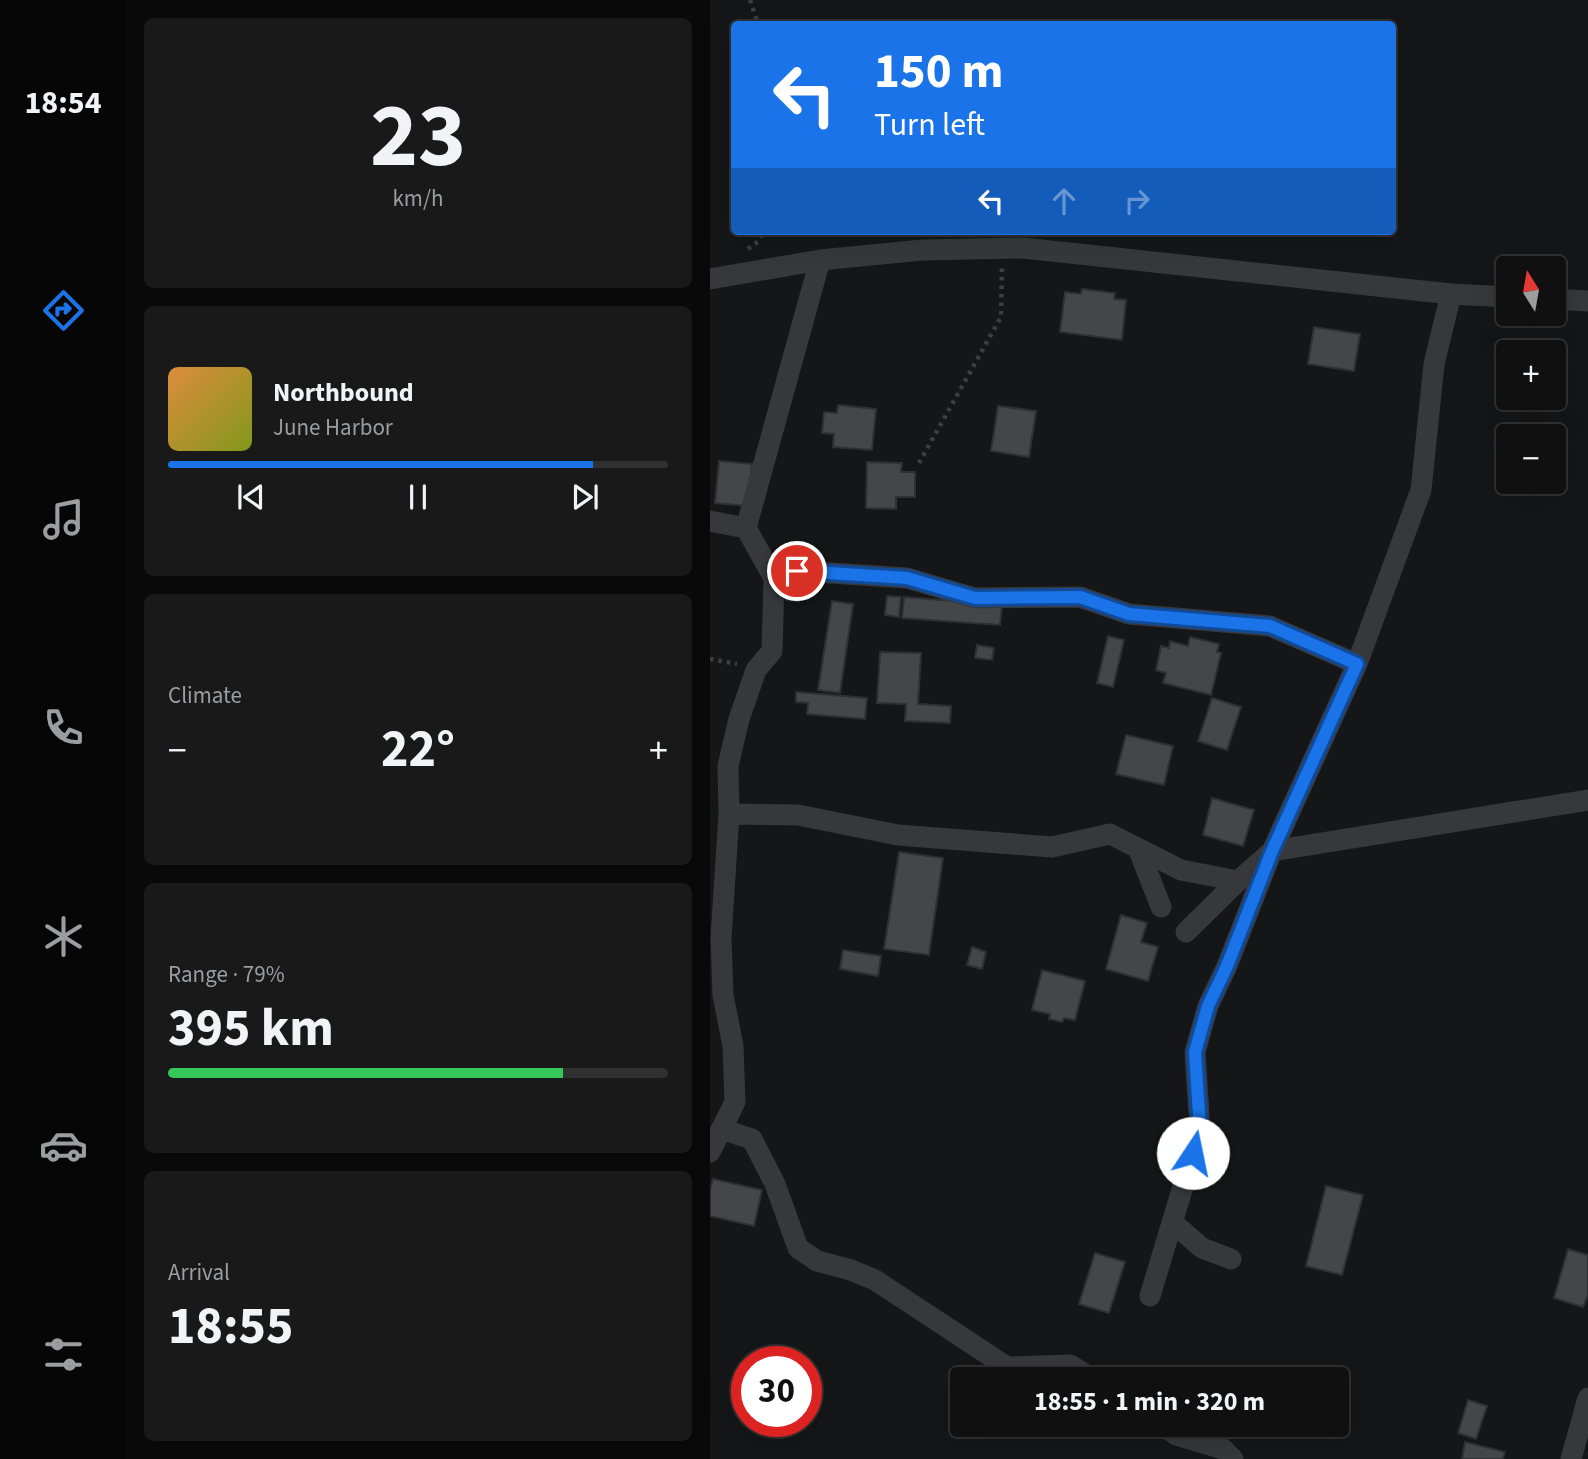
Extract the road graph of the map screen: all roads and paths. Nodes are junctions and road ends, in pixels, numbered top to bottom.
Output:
1 (750, 0) edge
2 (757, 21) edge
3 (1001, 249) junction
4 (820, 260) junction
5 (710, 279) edge
6 (1451, 294) junction
7 (1496, 296) edge
8 (1566, 300) edge
9 (1587, 301) edge
10 (919, 463) dead end
11 (710, 521) edge
12 (746, 528) junction
13 (769, 569) junction
14 (1357, 664) junction
15 (1587, 800) edge
16 (729, 814) junction
17 (1138, 848) junction
18 (1272, 851) junction
19 (1238, 881) junction
20 (1161, 907) dead end
21 (1186, 932) dead end
22 (721, 1129) junction
23 (710, 1152) edge
24 (1172, 1222) junction
25 (1231, 1259) dead end
26 (1150, 1296) dead end
27 (1007, 1367) edge
28 (1007, 1367) edge
29 (1073, 1367) edge
30 (1587, 1398) edge
31 (1183, 1437) edge
32 (1233, 1459) edge
33 (1570, 1459) edge

1 - 2 path
3 - 4 street
3 - 6 street
3 - 10 path
4 - 5 street
4 - 12 street
6 - 7 street
6 - 14 street
8 - 9 street
11 - 12 street
12 - 13 street
13 - 14 street
13 - 16 street
14 - 18 street
15 - 18 street
16 - 17 street
16 - 22 street
17 - 19 street
17 - 20 street
18 - 19 street
18 - 24 street
19 - 21 street
22 - 23 street
22 - 27 street
24 - 25 street
24 - 26 street
28 - 29 street
30 - 33 street
31 - 32 street

